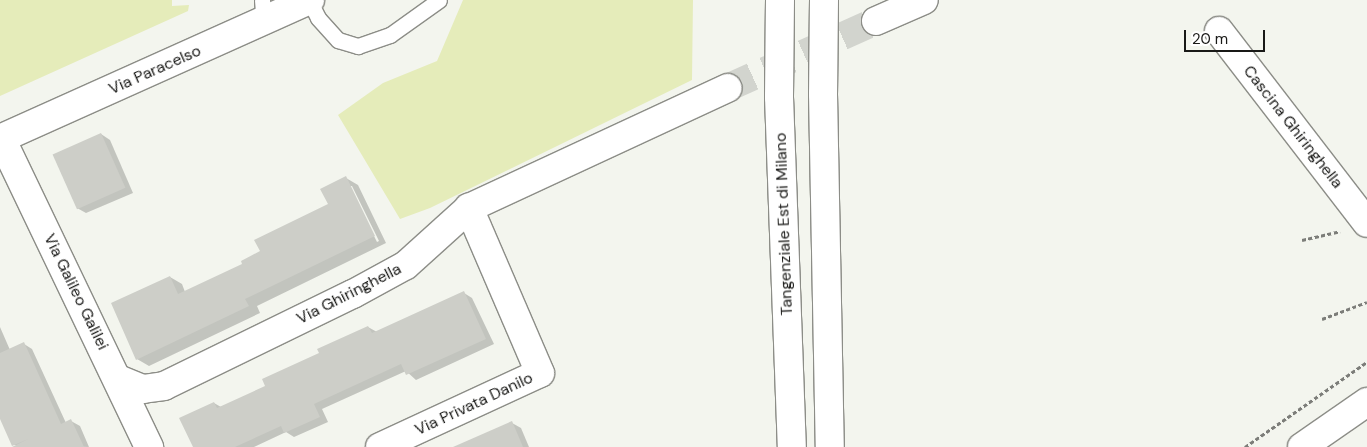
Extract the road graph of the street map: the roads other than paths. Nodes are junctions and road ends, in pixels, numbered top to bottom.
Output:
1 (310, 0) edge
2 (439, 0) edge
3 (780, 0) edge
4 (824, 0) edge
5 (924, 0) edge
6 (263, 11) edge
7 (876, 21) tunnel mouth
8 (1219, 31) dead end
9 (727, 88) tunnel mouth
10 (1, 139) edge
11 (469, 208) junction
12 (1358, 226) edge
13 (118, 379) junction
14 (1367, 402) edge
15 (149, 447) edge
16 (380, 447) edge
17 (792, 447) edge
18 (830, 447) edge
19 (1302, 447) edge

1 - 2 lane
1 - 6 main road, Via Paracelso
3 - 17 main road, Tangenziale Est di Milano
4 - 18 main road
5 - 7 main road
6 - 10 main road, Via Paracelso
8 - 12 main road, Cascina Ghiringhella
9 - 11 main road, Via Ghiringhella
10 - 13 main road, Via Galileo Galilei
11 - 13 main road, Via Ghiringhella
11 - 16 main road, Via Privata Danilo
13 - 15 main road, Via Galileo Galilei
14 - 19 main road

